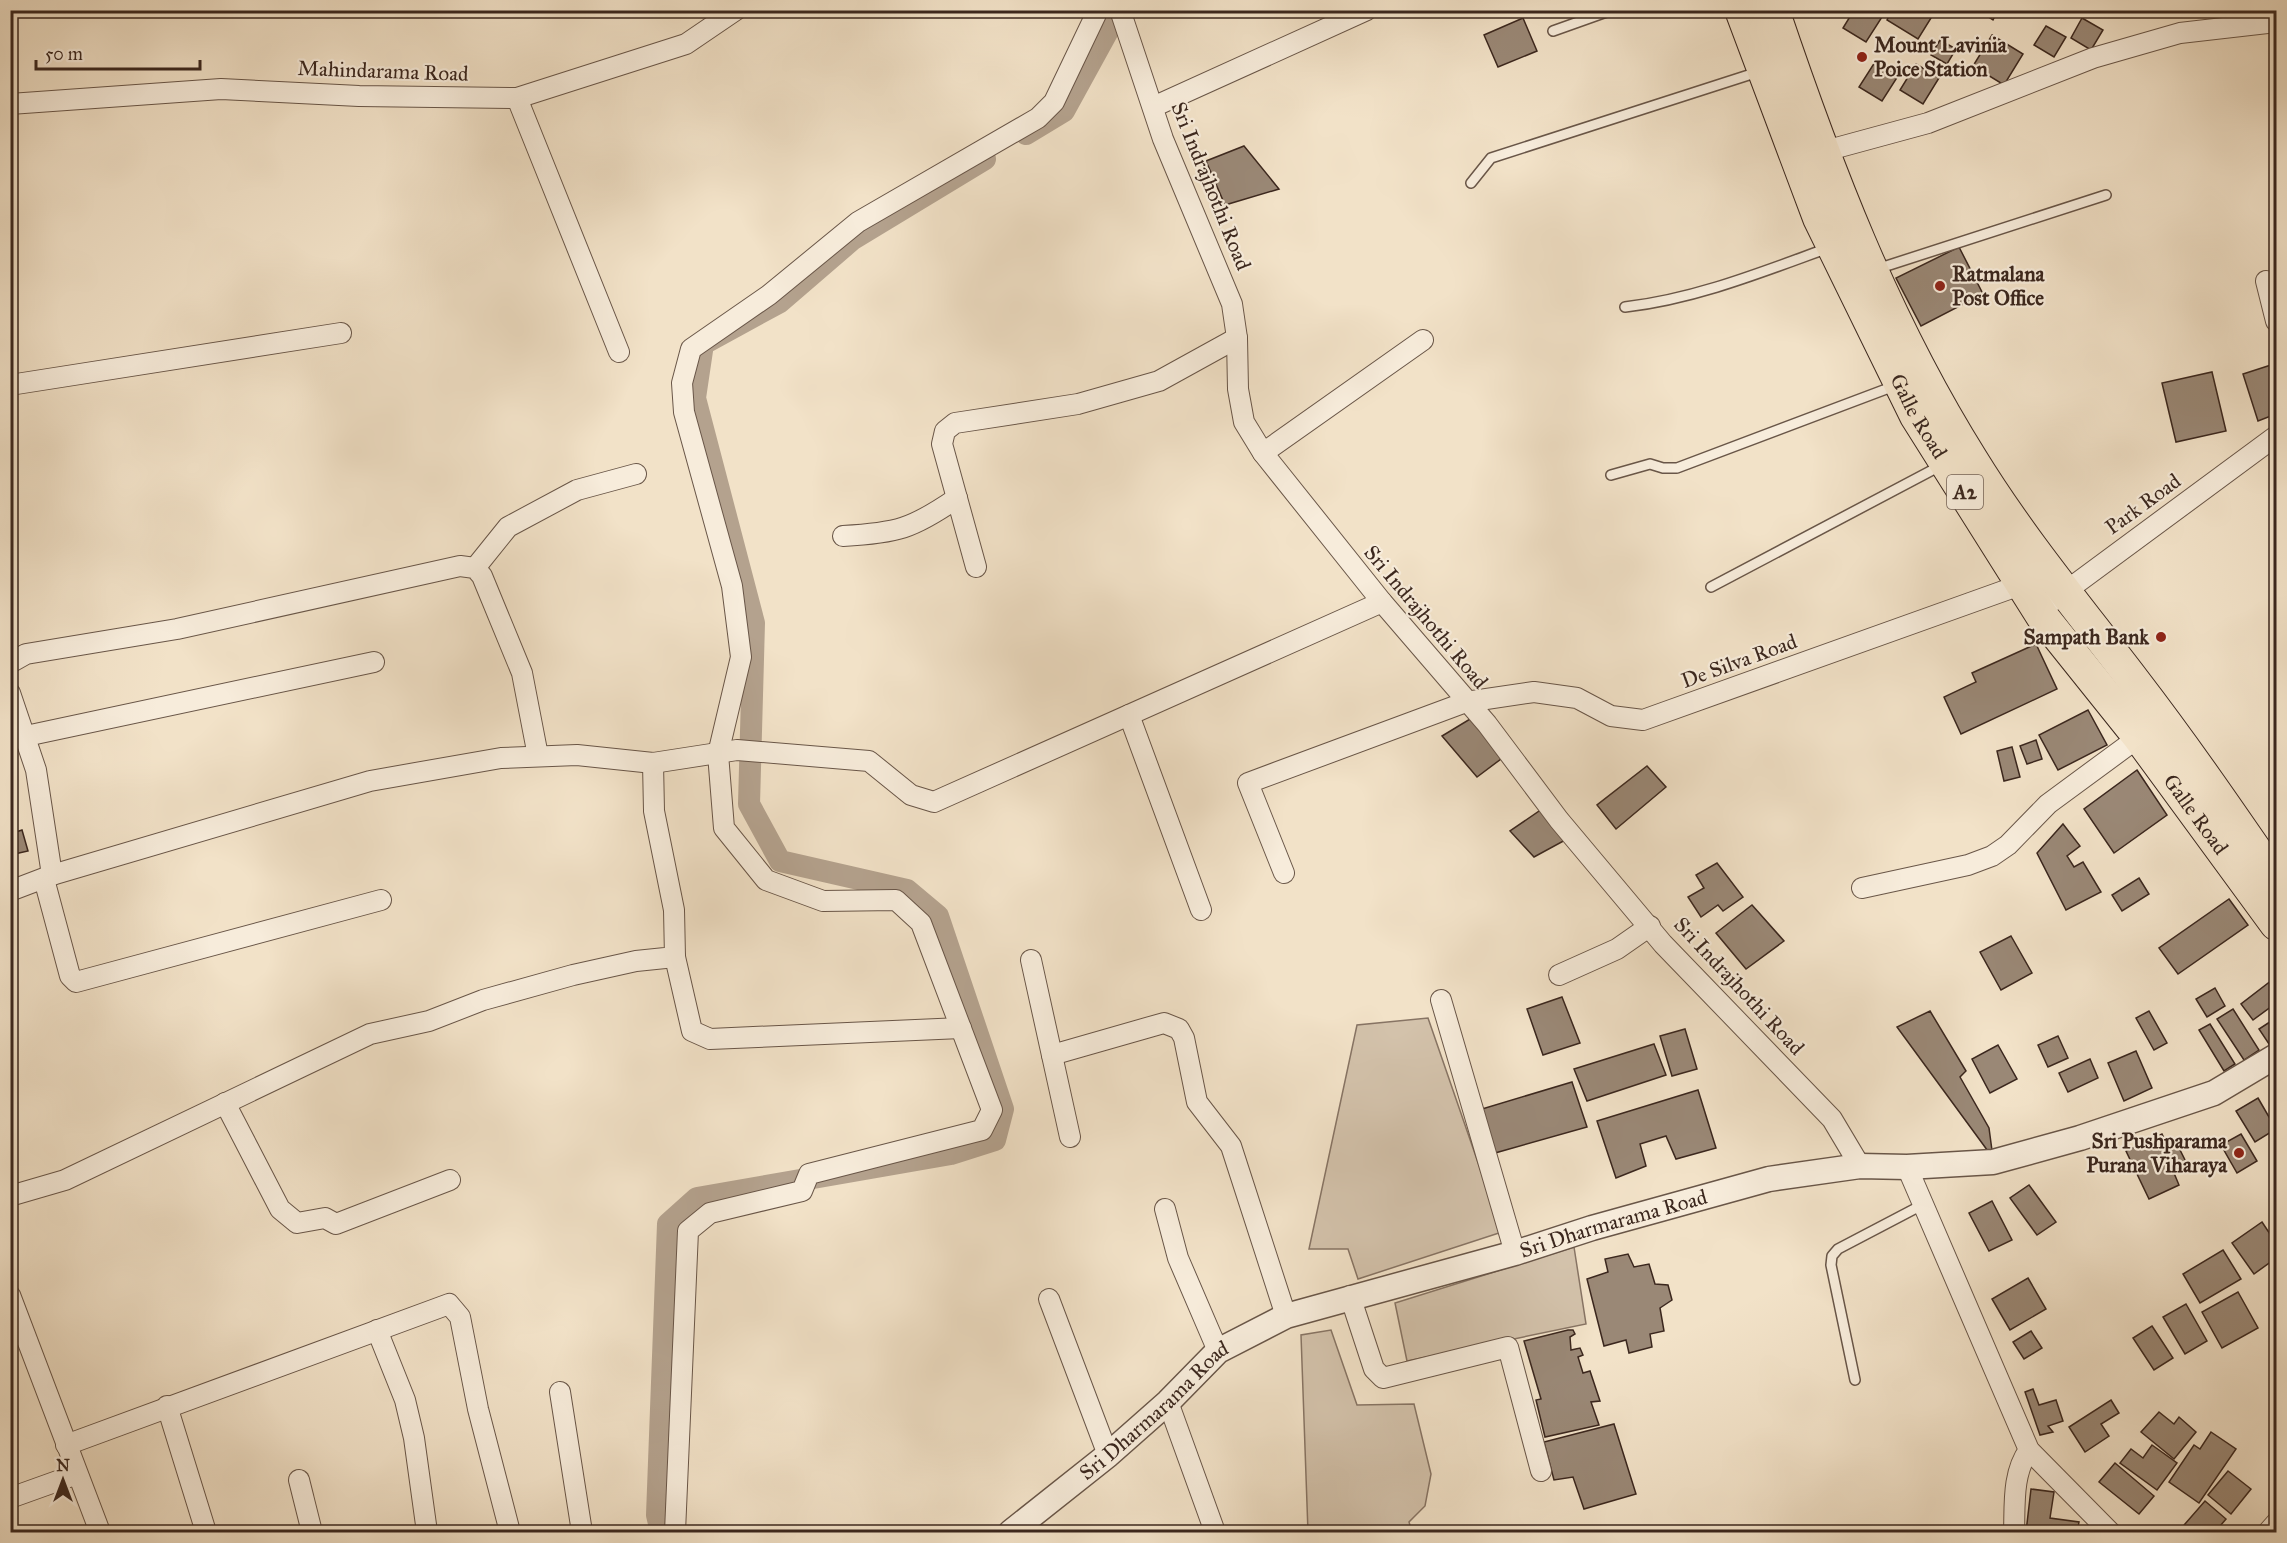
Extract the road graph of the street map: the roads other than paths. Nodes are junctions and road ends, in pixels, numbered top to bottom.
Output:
1 (736, 10) edge
2 (1098, 10) edge
3 (1120, 10) edge
4 (1367, 10) edge
5 (1612, 10) edge
6 (1742, 10) edge
7 (1773, 10) edge
8 (2277, 22) edge
9 (1552, 31) dead end
10 (1763, 70) junction
11 (517, 98) junction
12 (10, 104) edge
13 (1153, 107) junction
14 (1809, 156) junction
15 (1471, 183) dead end
16 (2106, 195) dead end
17 (1833, 246) junction
18 (1872, 271) junction
19 (2266, 281) dead end
20 (1625, 307) dead end
21 (2277, 321) edge
22 (341, 333) dead end
23 (1237, 338) junction
24 (1423, 340) dead end
25 (620, 352) dead end
26 (1900, 383) junction
27 (10, 385) edge
28 (2277, 436) edge
29 (1263, 453) junction
30 (1947, 462) junction
31 (636, 474) dead end
32 (1611, 476) dead end
33 (957, 498) junction
34 (843, 536) dead end
35 (976, 567) dead end
36 (475, 568) junction
37 (2023, 584) junction
38 (1711, 587) dead end
39 (2065, 591) junction
40 (1382, 602) junction
41 (2039, 611) junction
42 (374, 662) dead end
43 (10, 663) edge
44 (10, 693) edge
45 (1466, 702) junction
46 (1129, 715) junction
47 (26, 736) junction
48 (2139, 737) junction
49 (727, 752) junction
50 (538, 756) junction
51 (654, 763) junction
52 (1284, 873) dead end
53 (48, 877) junction
54 (2277, 880) edge
55 (1862, 888) dead end
56 (10, 891) edge
57 (381, 900) dead end
58 (1201, 910) dead end
59 (2277, 924) edge
60 (1650, 926) junction
61 (675, 957) junction
62 (1031, 960) dead end
63 (1559, 975) dead end
64 (1441, 1000) dead end
65 (961, 1028) junction
66 (1052, 1055) junction
67 (2277, 1056) edge
68 (225, 1102) junction
69 (1070, 1137) dead end
70 (1860, 1166) junction
71 (1907, 1167) junction
72 (450, 1180) dead end
73 (10, 1196) edge
74 (1922, 1205) junction
75 (1165, 1209) dead end
76 (1515, 1253) junction
77 (10, 1295) edge
78 (1350, 1296) junction
79 (1049, 1299) dead end
80 (1286, 1316) junction
81 (377, 1330) junction
82 (1218, 1351) junction
83 (1855, 1380) dead end
84 (560, 1392) dead end
85 (1168, 1402) junction
86 (167, 1406) junction
87 (66, 1445) junction
88 (2029, 1450) junction
89 (1108, 1455) junction
90 (1541, 1471) dead end
91 (77, 1474) junction
92 (299, 1480) dead end
93 (10, 1498) edge
94 (2277, 1523) edge
95 (100, 1533) edge
96 (206, 1533) edge
97 (312, 1533) edge
98 (427, 1533) edge
99 (510, 1533) edge
100 (582, 1533) edge
101 (675, 1533) edge
102 (1011, 1533) edge
103 (1215, 1533) edge
104 (2014, 1533) edge
105 (2110, 1533) edge
106 (2268, 1533) edge

1 - 11 street, Mahindarama Road
2 - 49 street
3 - 13 street, Sri Indrajhothi Road
4 - 13 street
5 - 9 lane
6 - 10 highway, Galle Road / A2
7 - 14 highway, Galle Road / A2
8 - 14 street
10 - 14 highway, Galle Road / A2
10 - 15 lane
11 - 12 street, Mahindarama Road
11 - 25 street
13 - 23 street, Sri Indrajhothi Road
14 - 17 highway, Galle Road / A2
14 - 18 highway, Galle Road / A2
16 - 18 lane
17 - 20 lane
17 - 26 highway, Galle Road / A2
18 - 39 highway, Galle Road / A2
19 - 21 street
22 - 27 street
23 - 29 street, Sri Indrajhothi Road
23 - 33 street
24 - 29 street
26 - 30 highway, Galle Road / A2
26 - 32 lane
28 - 39 street, Park Road
29 - 40 street, Sri Indrajhothi Road
30 - 37 highway, Galle Road / A2
30 - 38 lane
31 - 36 street
33 - 34 street
33 - 35 street
36 - 43 street
36 - 50 street
37 - 41 highway, Galle Road / A2
37 - 45 street, De Silva Road
39 - 41 street, Park Road
39 - 54 highway, Galle Road / A2
40 - 45 street, Sri Indrajhothi Road
40 - 46 street
41 - 48 highway, Galle Road / A2
42 - 47 street
44 - 47 street
45 - 52 street, De Silva Road
45 - 60 street, Sri Indrajhothi Road
46 - 49 street
46 - 58 street
47 - 53 street
48 - 55 street
48 - 59 highway, Galle Road / A2
49 - 51 street
49 - 65 street
50 - 51 street
50 - 53 street
51 - 61 street
53 - 56 street
53 - 57 street
60 - 63 street
60 - 70 street, Sri Indrajhothi Road
61 - 65 street
61 - 68 street
62 - 66 street
64 - 76 street
65 - 101 street
66 - 69 street
66 - 80 street
67 - 71 street, Sri Dharmarama Road
68 - 72 street
68 - 73 street
70 - 71 street, Sri Dharmarama Road
70 - 76 street, Sri Dharmarama Road
71 - 74 street
74 - 83 lane
74 - 88 street
75 - 82 street
76 - 78 street, Sri Dharmarama Road
77 - 87 street
78 - 80 street, Sri Dharmarama Road
78 - 90 street
79 - 89 street
80 - 82 street, Sri Dharmarama Road
81 - 86 street
81 - 98 street
81 - 99 street
82 - 85 street, Sri Dharmarama Road
84 - 100 street
85 - 89 street, Sri Dharmarama Road
85 - 103 street
86 - 87 street
86 - 96 street
87 - 91 street
88 - 104 street
88 - 105 street
89 - 102 street, Sri Dharmarama Road
91 - 93 street
91 - 95 street
92 - 97 street
94 - 106 street

